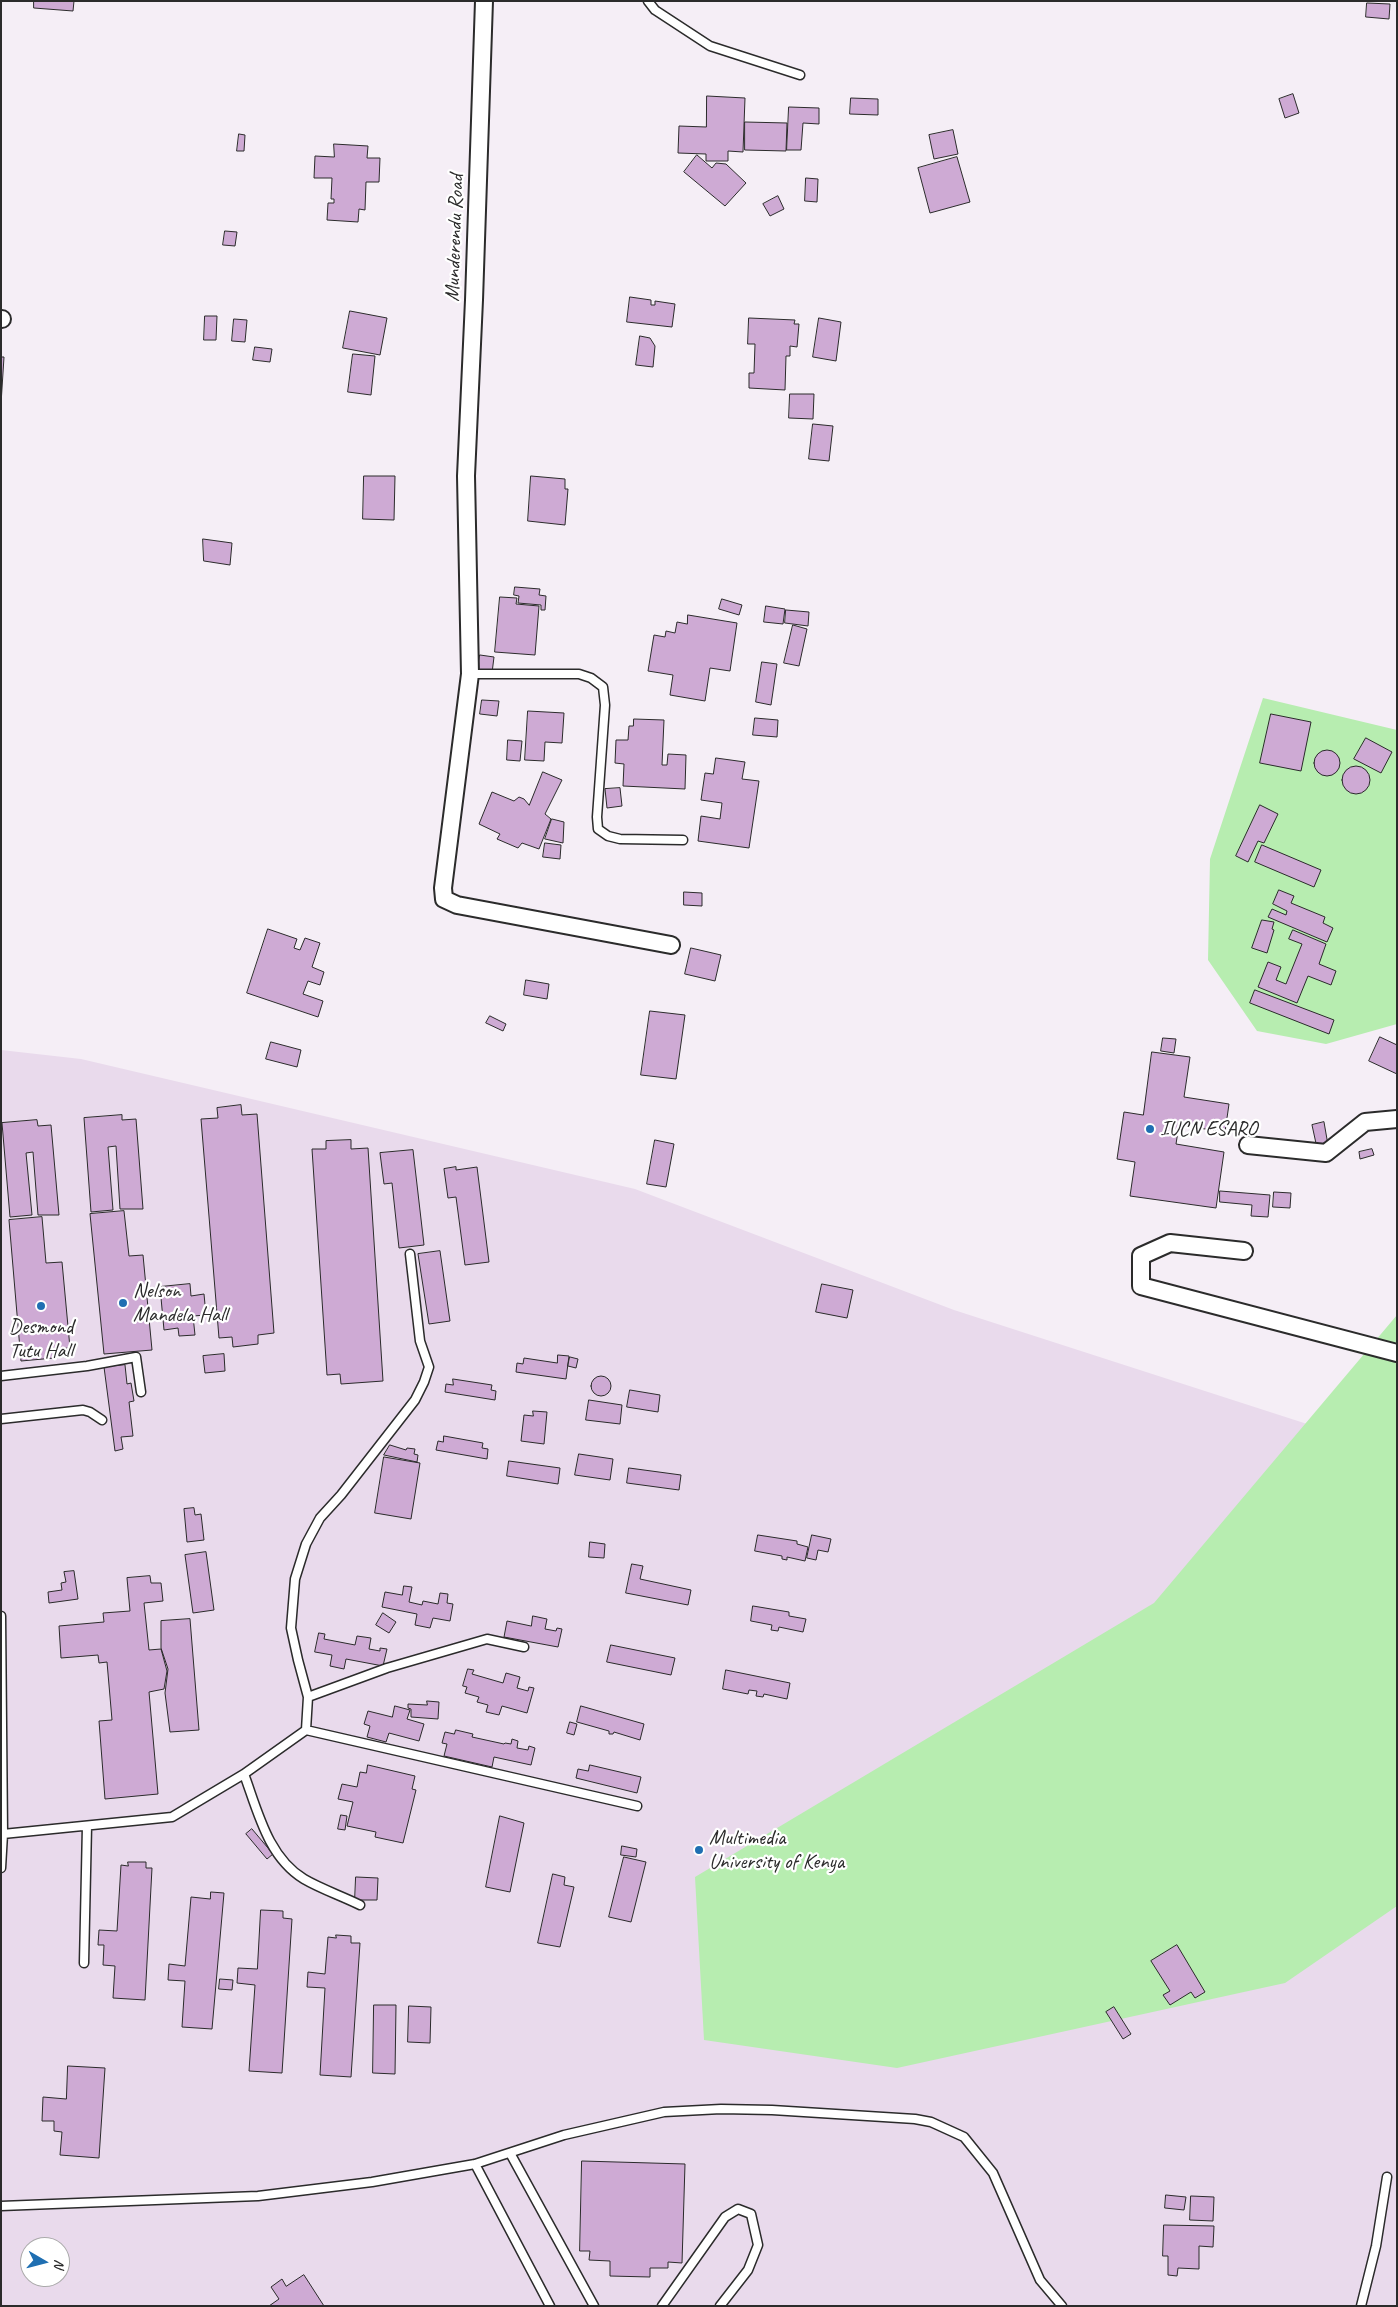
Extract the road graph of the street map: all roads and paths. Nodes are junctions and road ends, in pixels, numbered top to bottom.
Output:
1 (484, 1) edge
2 (648, 1) edge
3 (800, 75) dead end
4 (470, 674) junction
5 (683, 840) dead end
6 (671, 945) dead end
7 (1397, 1119) edge
8 (1248, 1145) dead end
9 (1244, 1251) dead end
10 (410, 1254) dead end
11 (1397, 1353) edge
12 (1, 1376) edge
13 (141, 1392) dead end
14 (1, 1419) edge
15 (102, 1420) dead end
16 (1, 1616) edge
17 (2, 1629) edge
18 (524, 1647) dead end
19 (308, 1697) junction
20 (306, 1730) junction
21 (244, 1774) junction
22 (637, 1806) dead end
23 (87, 1826) junction
24 (3, 1834) junction
25 (1, 1868) edge
26 (360, 1905) dead end
27 (84, 1963) dead end
28 (510, 2153) junction
29 (475, 2164) junction
30 (1387, 2177) dead end
31 (1, 2206) edge
32 (550, 2306) edge
33 (594, 2306) edge
34 (662, 2306) edge
35 (720, 2306) edge
36 (1062, 2306) edge
37 (1361, 2306) edge

1 - 4 street, Munderendu Road
2 - 3 lane
4 - 5 lane
4 - 6 street, Munderendu Road
7 - 8 street
9 - 11 street
10 - 19 lane
12 - 13 lane
14 - 15 lane
16 - 17 lane
17 - 24 lane
18 - 19 lane
19 - 20 lane
20 - 21 lane
20 - 22 lane
21 - 23 lane
21 - 26 lane
23 - 24 lane
23 - 27 lane
24 - 25 lane
28 - 29 lane
28 - 33 lane
28 - 36 lane
29 - 31 lane
29 - 32 lane
30 - 37 lane
34 - 35 lane

